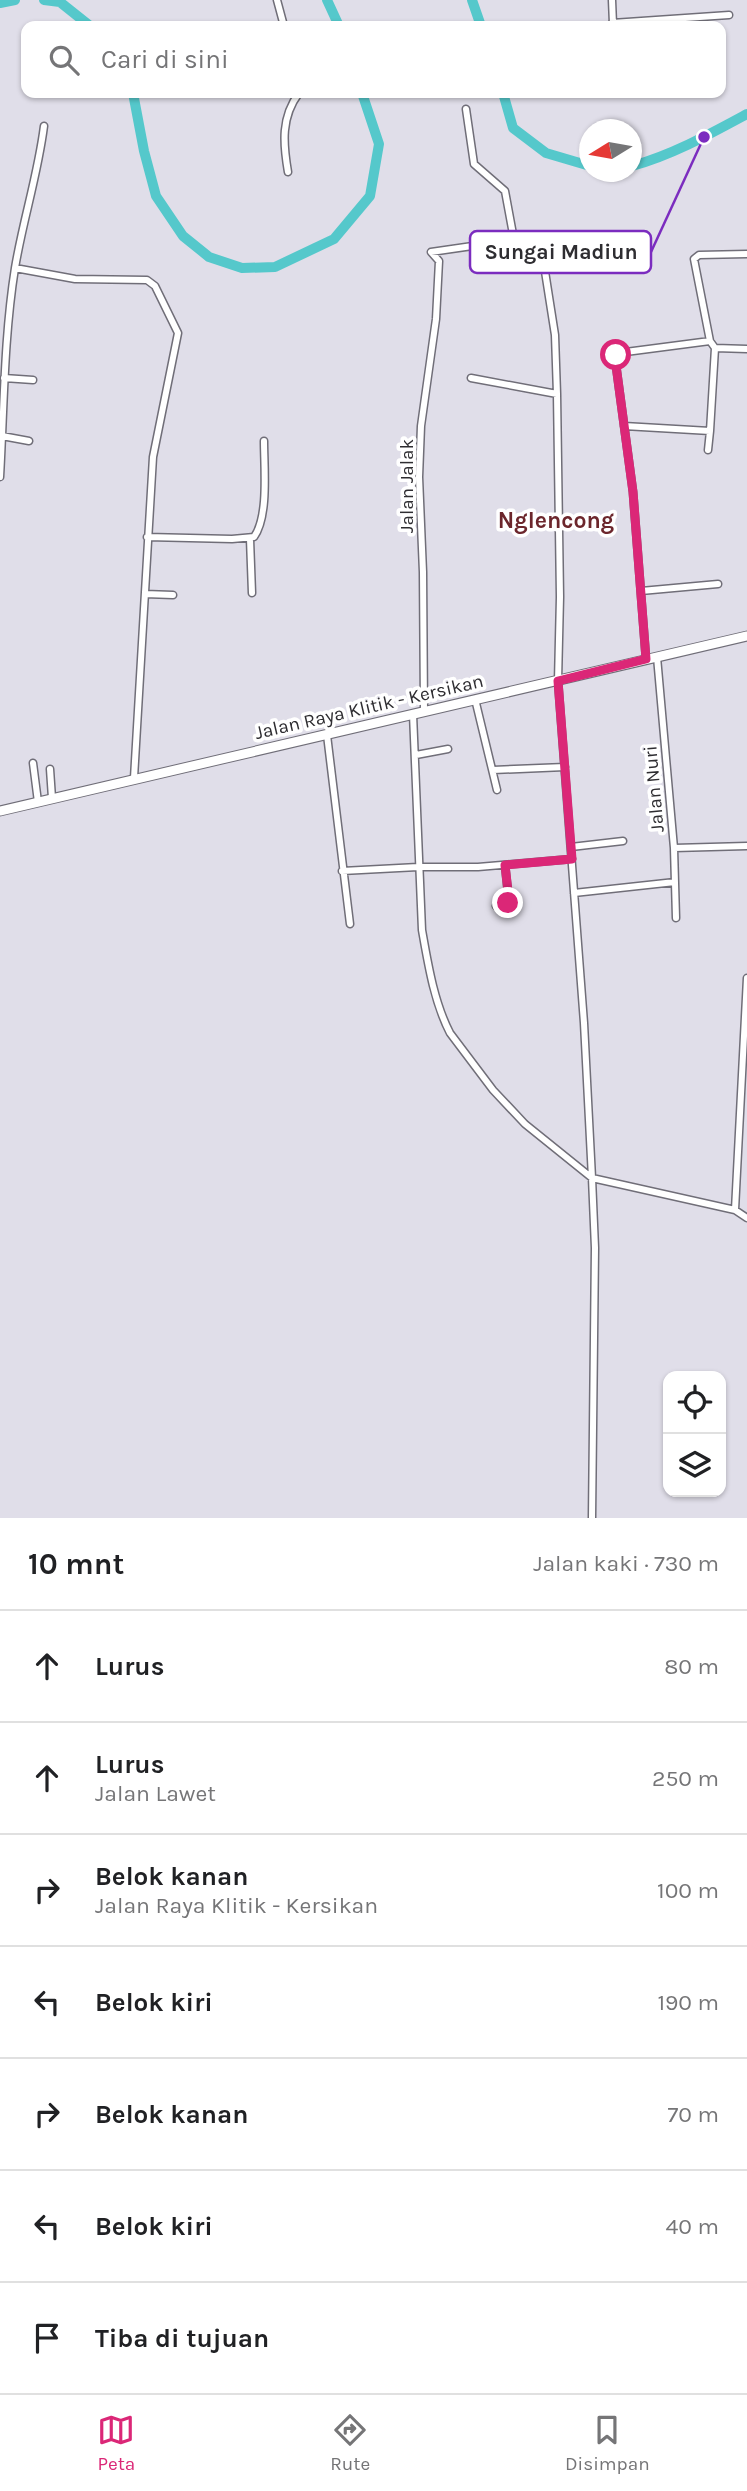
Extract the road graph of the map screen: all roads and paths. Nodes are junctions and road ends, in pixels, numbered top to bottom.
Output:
1 (277, 0) edge
2 (612, 0) edge
3 (729, 15) dead end
4 (698, 17) junction
5 (283, 21) edge
6 (612, 21) edge
7 (675, 21) edge
8 (699, 21) edge
9 (296, 98) edge
10 (466, 109) dead end
11 (44, 126) dead end
12 (288, 172) dead end
13 (514, 240) junction
14 (747, 254) edge
15 (15, 268) junction
16 (710, 341) junction
17 (715, 348) junction
18 (747, 349) edge
19 (4, 378) junction
20 (471, 378) dead end
21 (33, 380) dead end
22 (557, 394) junction
23 (624, 426) junction
24 (710, 431) junction
25 (2, 436) junction
26 (29, 440) dead end
27 (264, 441) dead end
28 (708, 450) dead end
29 (0, 477) edge
30 (148, 537) junction
31 (250, 538) junction
32 (718, 583) dead end
33 (641, 591) junction
34 (252, 593) dead end
35 (145, 594) junction
36 (173, 595) dead end
37 (747, 636) edge
38 (657, 657) junction
39 (646, 659) junction
40 (558, 681) junction
41 (475, 699) junction
42 (424, 712) junction
43 (414, 714) junction
44 (327, 735) junction
45 (448, 749) dead end
46 (416, 755) junction
47 (33, 763) dead end
48 (565, 767) junction
49 (50, 769) dead end
50 (493, 770) junction
51 (134, 778) junction
52 (497, 790) dead end
53 (52, 798) junction
54 (38, 802) junction
55 (0, 811) edge
56 (623, 841) dead end
57 (747, 846) edge
58 (571, 847) junction
59 (674, 848) junction
60 (572, 859) junction
61 (505, 865) junction
62 (418, 867) junction
63 (342, 872) junction
64 (675, 882) junction
65 (574, 892) junction
66 (496, 906) dead end
67 (676, 918) dead end
68 (350, 924) dead end
69 (747, 978) edge
70 (592, 1178) junction
71 (735, 1210) junction
72 (747, 1218) edge
73 (592, 1518) edge

1 - 5 street
2 - 6 street
3 - 4 street
4 - 7 street
4 - 8 street
9 - 12 street
10 - 13 street
11 - 15 street
13 - 22 street
13 - 42 street, Jalan Jalak
14 - 16 street
15 - 19 street
15 - 30 street
16 - 17 street
16 - 23 street
17 - 18 street
17 - 24 street
19 - 21 street
19 - 25 street
20 - 22 street
22 - 40 street
23 - 24 street
23 - 33 street
24 - 28 street
25 - 26 street
25 - 29 street
27 - 31 street
30 - 31 street
30 - 35 street
31 - 34 street
32 - 33 street
33 - 39 street
35 - 36 street
35 - 51 street
37 - 38 street, Jalan Raya Klitik - Kersikan
38 - 39 street, Jalan Raya Klitik - Kersikan
38 - 59 street, Jalan Nuri
39 - 40 street, Jalan Raya Klitik - Kersikan
40 - 41 street, Jalan Raya Klitik - Kersikan
40 - 48 street
41 - 42 street, Jalan Raya Klitik - Kersikan
41 - 50 street
42 - 43 street, Jalan Raya Klitik - Kersikan
43 - 44 street, Jalan Raya Klitik - Kersikan
43 - 46 street
44 - 51 street, Jalan Raya Klitik - Kersikan
44 - 63 street
45 - 46 street
46 - 62 street
47 - 54 street
48 - 50 street
48 - 58 street
49 - 53 street
50 - 52 street
51 - 53 street, Jalan Raya Klitik - Kersikan
53 - 54 street, Jalan Raya Klitik - Kersikan
54 - 55 street, Jalan Raya Klitik - Kersikan
56 - 58 street
57 - 59 street
58 - 60 street
59 - 64 street, Jalan Nuri
60 - 61 street
60 - 65 street
61 - 62 street
61 - 66 street
62 - 63 street
62 - 70 street
63 - 68 street
64 - 65 street
64 - 67 street, Jalan Nuri
65 - 70 street
69 - 71 street
70 - 71 street
70 - 73 street
71 - 72 street

